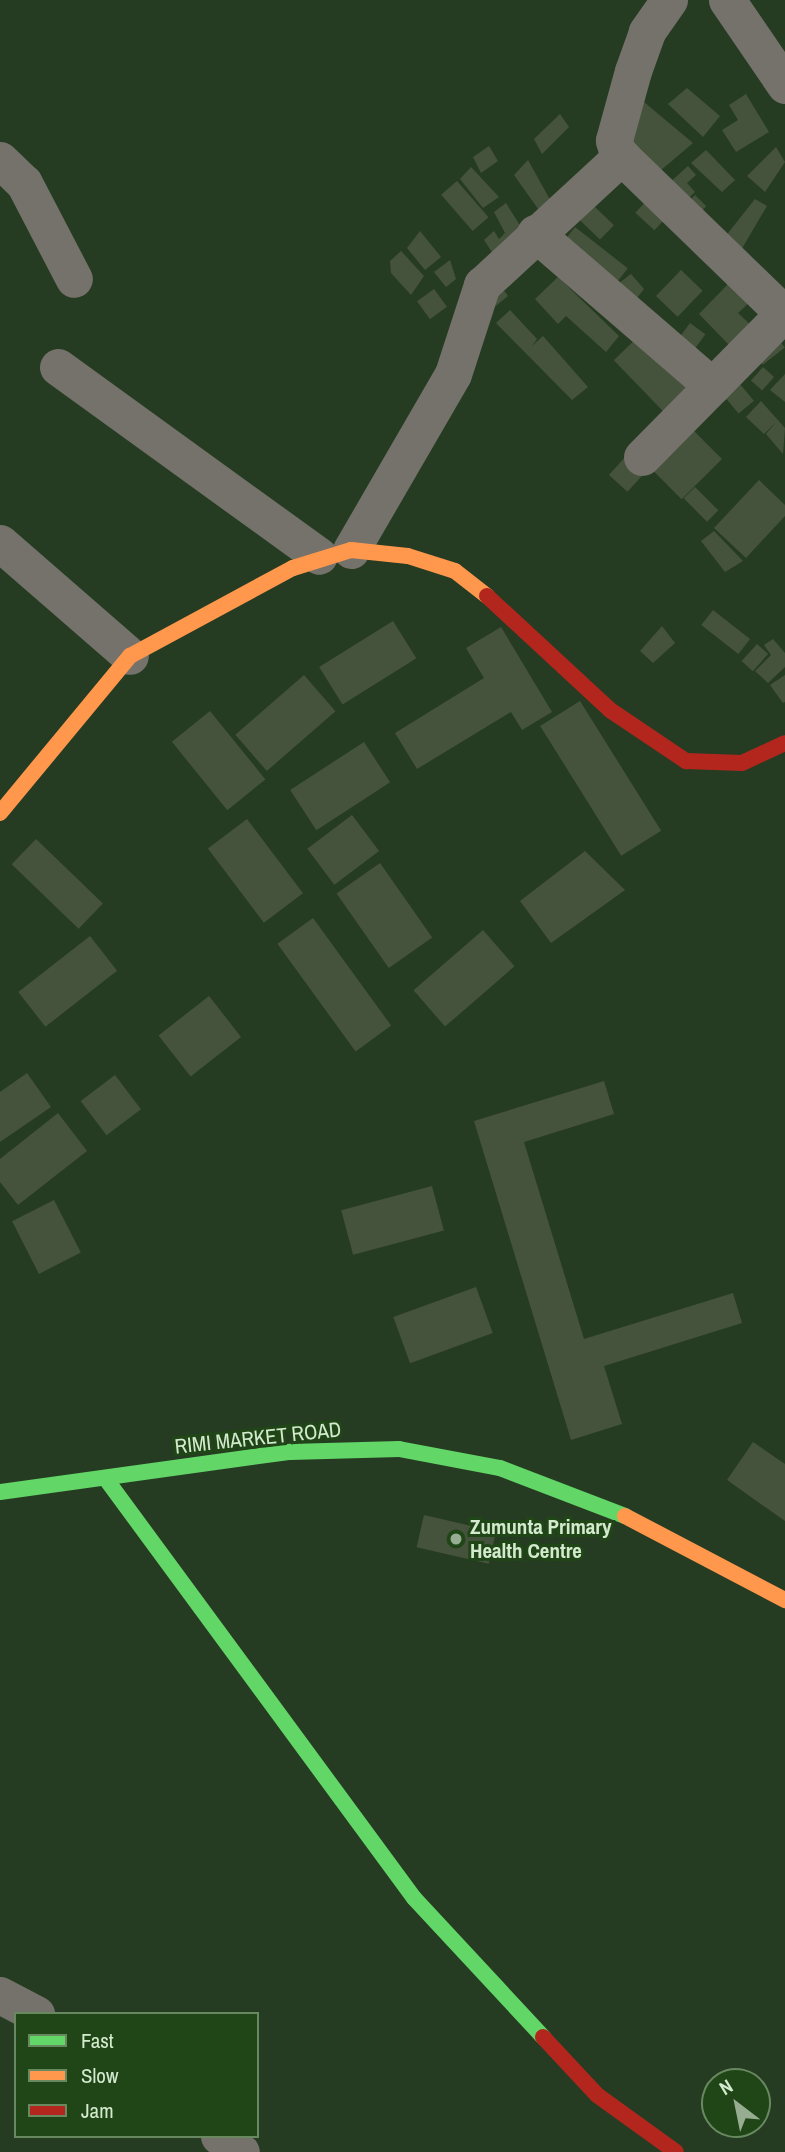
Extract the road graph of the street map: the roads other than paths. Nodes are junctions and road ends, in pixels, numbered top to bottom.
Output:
1 (669, 0) edge
2 (727, 0) edge
3 (785, 85) edge
4 (622, 156) junction
5 (0, 160) edge
6 (536, 233) junction
7 (74, 279) dead end
8 (785, 314) edge
9 (58, 367) dead end
10 (712, 386) junction
11 (642, 457) dead end
12 (0, 543) edge
13 (335, 553) junction
14 (130, 656) junction
15 (785, 743) edge
16 (0, 813) edge
17 (106, 1479) junction
18 (0, 1492) edge
19 (785, 1600) edge
20 (0, 1995) edge
21 (32, 2012) edge
22 (222, 2138) edge
23 (241, 2152) edge
24 (676, 2152) edge

1 - 4 street
2 - 3 street
4 - 6 street
4 - 8 street
5 - 7 street
6 - 10 street
6 - 13 street
8 - 10 street
9 - 13 street
10 - 11 street
12 - 14 street
13 - 14 street
13 - 15 street
14 - 16 street
17 - 18 street, RIMI MARKET ROAD
17 - 19 street, RIMI MARKET ROAD
17 - 24 street
20 - 21 street
22 - 23 street

